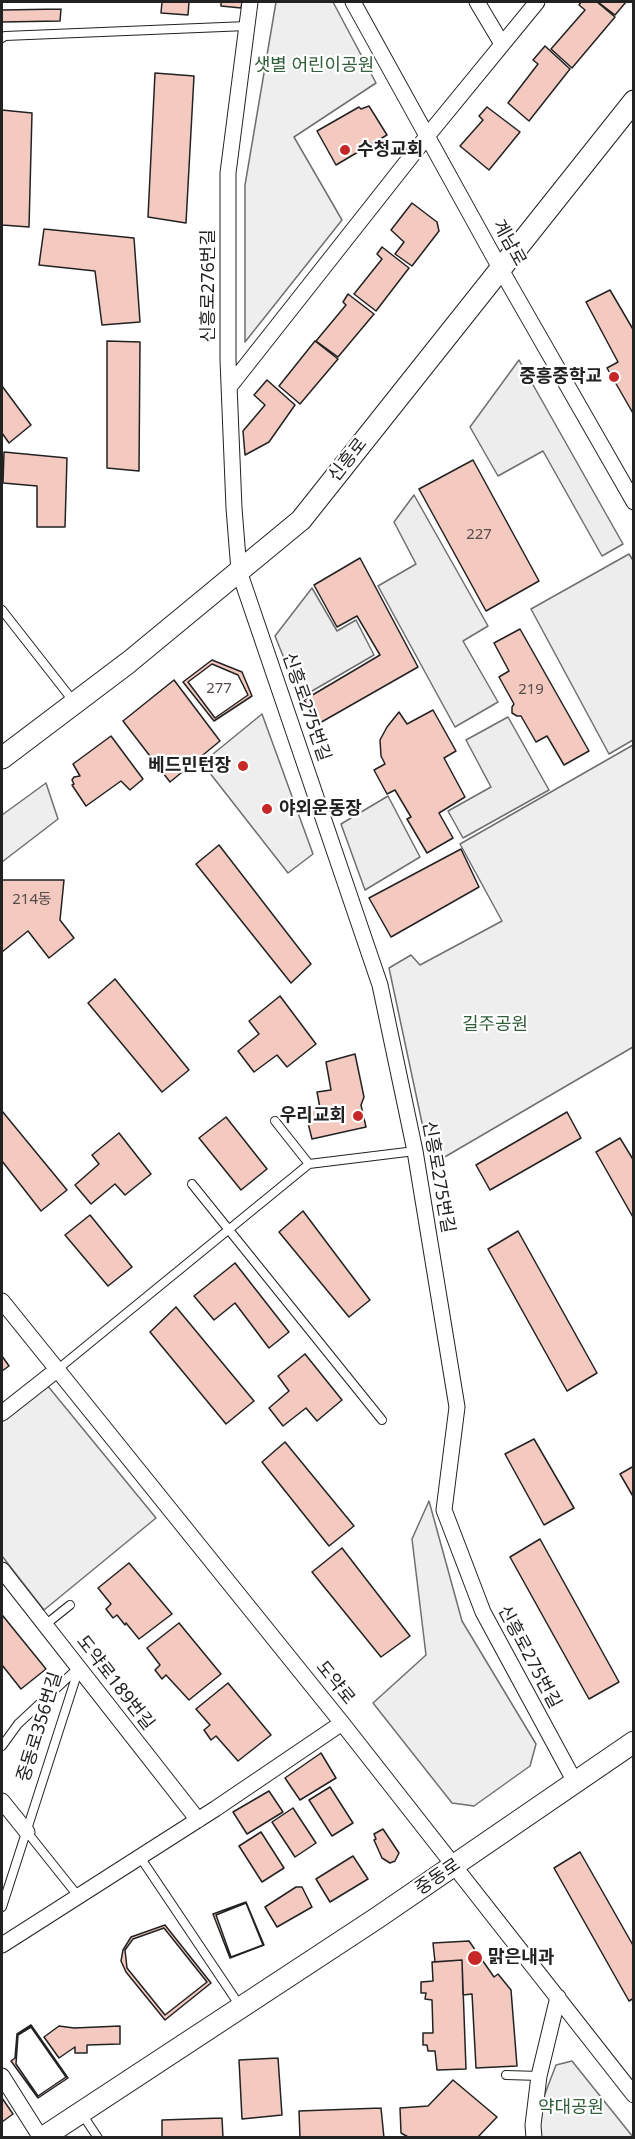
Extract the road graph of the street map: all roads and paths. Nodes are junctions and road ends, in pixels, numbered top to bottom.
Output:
1 (250, 2) edge
2 (353, 2) edge
3 (477, 2) edge
4 (537, 2) edge
5 (247, 26) junction
6 (2, 38) edge
7 (502, 45) junction
8 (633, 101) edge
9 (428, 135) junction
10 (500, 268) junction
11 (230, 386) junction
12 (633, 502) edge
13 (239, 571) junction
14 (2, 610) edge
15 (75, 704) junction
16 (2, 758) edge
17 (275, 1121) dead end
18 (415, 1150) junction
19 (309, 1164) junction
20 (192, 1184) dead end
21 (229, 1229) junction
22 (2, 1301) edge
23 (58, 1368) junction
24 (2, 1413) edge
25 (382, 1420) dead end
26 (2, 1570) edge
27 (70, 1605) dead end
28 (45, 1626) junction
29 (78, 1668) junction
30 (342, 1723) junction
31 (633, 1742) edge
32 (2, 1746) edge
33 (575, 1782) junction
34 (2, 1801) edge
35 (198, 1820) junction
36 (27, 1832) junction
37 (140, 1857) junction
38 (454, 1866) junction
39 (78, 1896) junction
40 (2, 1907) edge
41 (2, 1945) edge
42 (558, 1997) junction
43 (241, 2007) junction
44 (506, 2075) dead end
45 (2, 2076) edge
46 (539, 2076) junction
47 (633, 2095) edge
48 (80, 2112) junction
49 (41, 2138) edge
50 (98, 2138) edge
51 (534, 2138) edge

1 - 5 street, 신흥로276번길
2 - 9 street, 계남로
3 - 7 street
4 - 7 street
5 - 6 lane
5 - 11 street, 신흥로276번길
7 - 9 street
8 - 10 street, 신흥로
9 - 10 street, 계남로
9 - 11 street
10 - 12 street, 계남로
10 - 13 street, 신흥로
11 - 13 street, 신흥로276번길
13 - 15 street, 신흥로
13 - 18 street, 신흥로275번길
14 - 15 lane
15 - 16 street, 신흥로
17 - 19 lane
18 - 19 lane
18 - 33 street, 신흥로275번길
19 - 21 lane
20 - 21 lane
21 - 23 lane
21 - 25 lane
22 - 23 street, 도약로
23 - 24 street
23 - 30 street, 도약로
26 - 28 street, 도약로189번길
27 - 28 lane
28 - 29 street, 도약로189번길
29 - 32 lane, 중동로356번길
29 - 35 street, 도약로189번길
29 - 36 lane, 중동로356번길
30 - 35 street
30 - 38 street, 도약로
31 - 33 street, 중동로
33 - 38 street, 중동로
34 - 36 street, 중동로356번길
35 - 37 street
36 - 39 lane, 중동로356번길
36 - 40 lane
37 - 39 street
37 - 43 lane
38 - 42 street, 도약로
38 - 43 street, 중동로
39 - 41 street
42 - 46 street
42 - 47 street, 도약로
43 - 48 street, 중동로
44 - 46 lane
45 - 49 street
46 - 51 street
48 - 49 street, 중동로
48 - 50 lane

